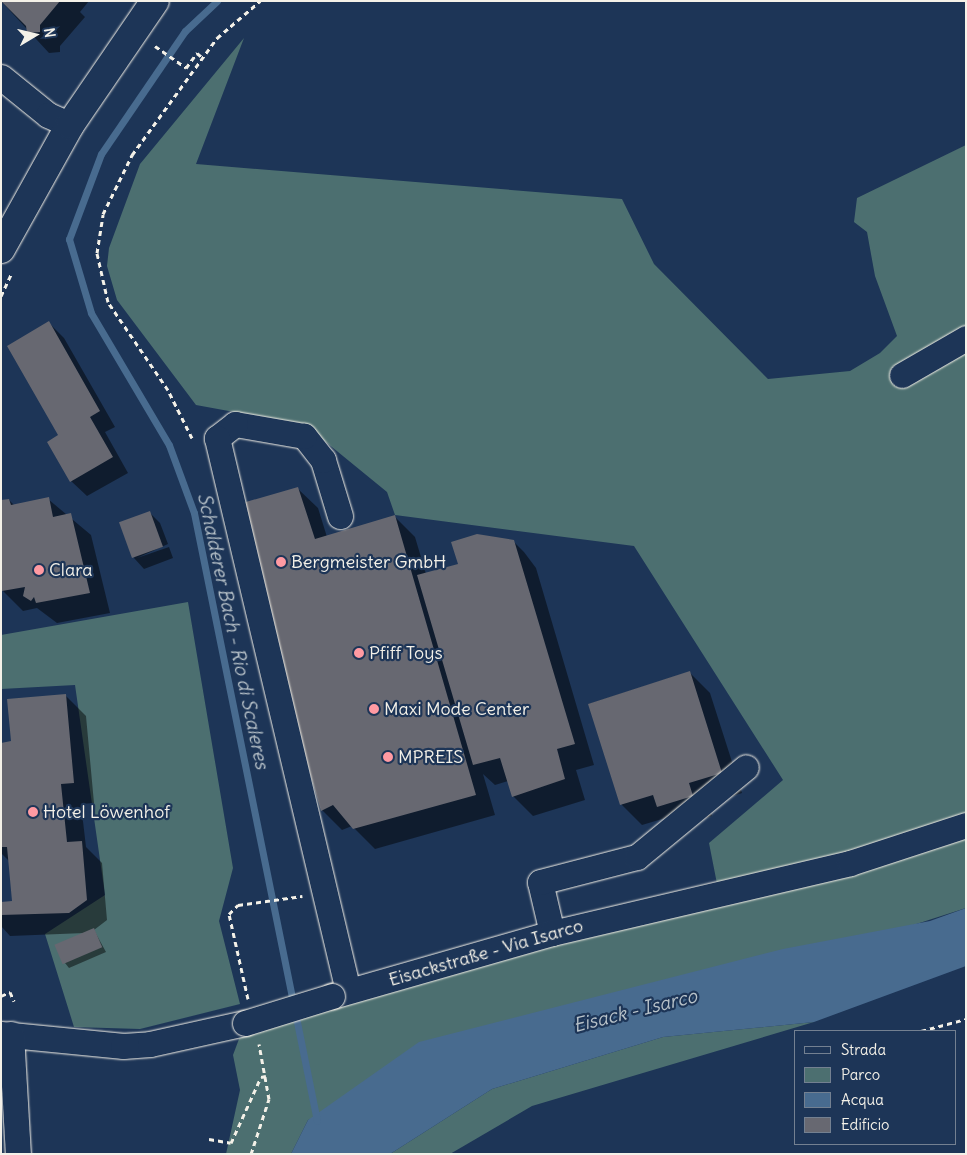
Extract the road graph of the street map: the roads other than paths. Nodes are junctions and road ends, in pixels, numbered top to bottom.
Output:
1 (155, 1) edge
2 (1, 77) edge
3 (70, 126) junction
4 (1, 249) edge
5 (966, 338) edge
6 (902, 375) dead end
7 (340, 516) dead end
8 (746, 767) dead end
9 (966, 825) edge
10 (552, 933) junction
11 (340, 994) junction
12 (6, 1034) edge
13 (18, 1154) edge

1 - 3 main road
2 - 3 street
3 - 4 main road
5 - 6 street
7 - 11 street
8 - 10 street
9 - 10 street, Eisackstraße - Via Isarco
10 - 11 street, Eisackstraße - Via Isarco
11 - 12 street, Eisackstraße - Via Isarco, bridge
12 - 13 street

